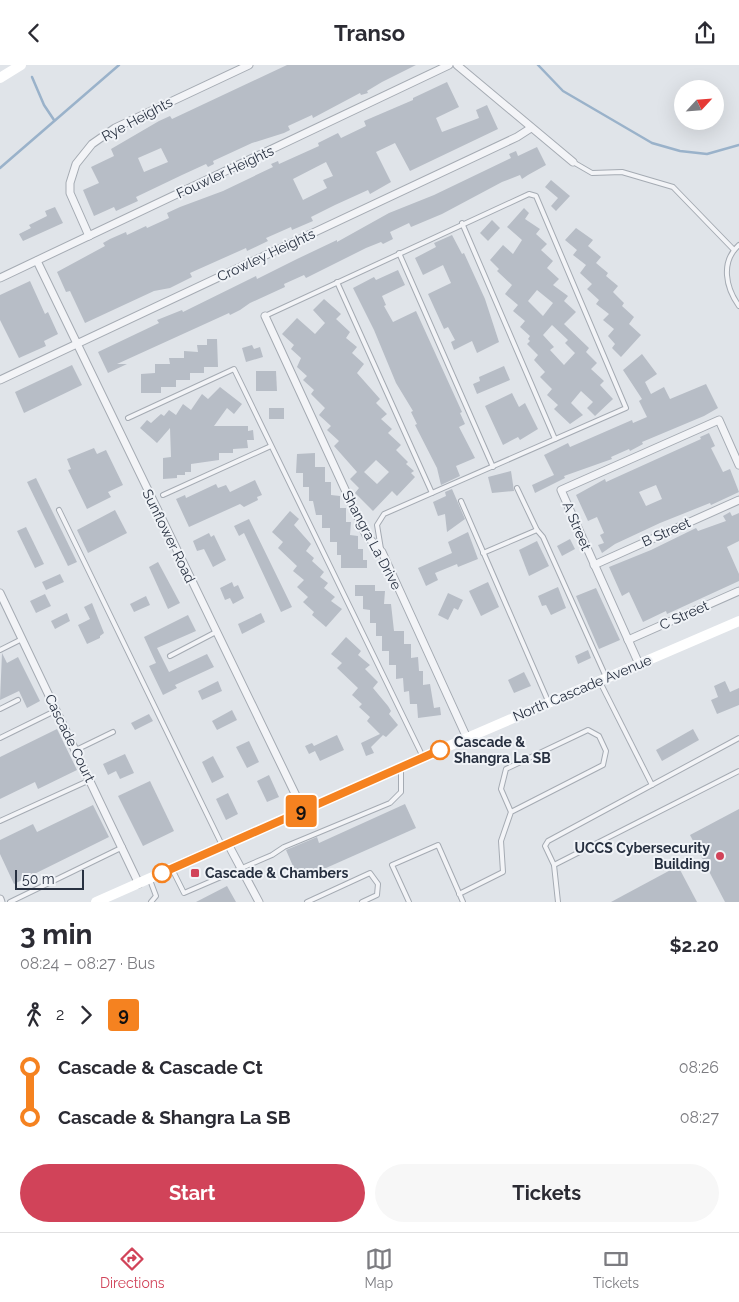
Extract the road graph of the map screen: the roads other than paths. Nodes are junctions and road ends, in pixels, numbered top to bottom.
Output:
1 (22, 65) edge
2 (249, 65) edge
3 (449, 65) edge
4 (457, 65) edge
5 (0, 78) edge
6 (531, 128) junction
7 (572, 162) joint
8 (462, 223) junction
9 (90, 236) junction
10 (739, 245) edge
11 (734, 249) junction
12 (399, 253) junction
13 (37, 261) junction
14 (0, 278) edge
15 (337, 282) junction
16 (739, 306) edge
17 (265, 316) joint
18 (76, 344) junction
19 (1, 378) edge
20 (128, 419) dead end
21 (555, 439) junction
22 (271, 446) junction
23 (739, 465) edge
24 (493, 467) junction
25 (516, 488) dead end
26 (432, 493) junction
27 (163, 495) dead end
28 (739, 500) edge
29 (461, 501) dead end
30 (59, 510) dead end
31 (536, 530) junction
32 (382, 551) junction
33 (483, 553) junction
34 (594, 565) junction
35 (739, 591) edge
36 (0, 593) edge
37 (739, 621) edge
38 (216, 632) junction
39 (22, 639) junction
40 (628, 640) junction
41 (0, 650) edge
42 (170, 656) dead end
43 (639, 664) junction
44 (603, 679) junction
45 (18, 700) dead end
46 (548, 703) junction
47 (0, 709) edge
48 (57, 710) junction
49 (113, 732) dead end
50 (0, 738) edge
51 (467, 738) junction
52 (739, 738) edge
53 (76, 750) junction
54 (423, 757) junction
55 (401, 767) junction
56 (739, 771) edge
57 (90, 780) junction
58 (652, 785) junction
59 (303, 810) junction
60 (511, 812) junction
61 (0, 821) edge
62 (226, 845) junction
63 (123, 847) junction
64 (554, 865) junction
65 (240, 867) junction
66 (172, 869) junction
67 (150, 879) junction
68 (139, 883) junction
69 (459, 894) junction
70 (109, 899) edge
71 (10, 902) edge
72 (96, 902) edge
73 (151, 902) edge
74 (259, 902) edge
75 (307, 902) edge
76 (362, 902) edge
77 (409, 902) edge
78 (463, 902) edge
79 (558, 902) edge

1 - 5 street
2 - 9 street, Rye Heights
3 - 9 street, Fouwler Heights
4 - 6 street
6 - 7 street
6 - 18 street, Crowley Heights
7 - 11 lane
8 - 12 lane
8 - 21 lane
8 - 21 lane
9 - 13 street, Fouwler Heights
10 - 11 lane
11 - 16 lane
12 - 15 lane
12 - 24 lane
13 - 14 street, Fouwler Heights
13 - 18 street, Sunflower Road
15 - 17 lane
15 - 26 lane
17 - 32 street, Shangra La Drive
18 - 19 street, Crowley Heights
18 - 38 street, Sunflower Road
20 - 22 lane
21 - 24 lane
22 - 27 lane
22 - 54 lane
23 - 34 street, A Street
24 - 26 lane
25 - 31 lane
26 - 32 lane
28 - 34 street, B Street
29 - 33 lane
30 - 62 lane
31 - 33 lane
31 - 44 lane
32 - 51 street, Shangra La Drive
33 - 46 lane
34 - 40 street, A Street
35 - 40 street, C Street
36 - 39 street, Cascade Court
37 - 43 street, North Cascade Avenue
38 - 42 lane
38 - 59 street, Sunflower Road
39 - 41 lane
39 - 48 street, Cascade Court
40 - 43 street, A Street
43 - 44 street, North Cascade Avenue
44 - 46 street, North Cascade Avenue
44 - 58 lane
45 - 47 lane
46 - 51 street, North Cascade Avenue
48 - 50 lane
48 - 53 street, Cascade Court
49 - 53 lane
51 - 54 street, North Cascade Avenue
52 - 58 lane
53 - 57 street, Cascade Court
54 - 55 street, North Cascade Avenue
55 - 59 street, North Cascade Avenue
55 - 65 lane
56 - 64 lane
57 - 61 lane
57 - 63 street, Cascade Court
58 - 64 lane
59 - 62 street, North Cascade Avenue
60 - 60 lane
60 - 69 lane
62 - 65 street
62 - 66 street, North Cascade Avenue
63 - 68 street, Cascade Court
63 - 71 lane
64 - 79 lane
65 - 66 lane
65 - 74 street
66 - 67 street, North Cascade Avenue
67 - 68 street, North Cascade Avenue
67 - 73 lane
68 - 70 street, North Cascade Avenue
69 - 77 lane
69 - 78 lane
70 - 72 street, North Cascade Avenue
75 - 76 lane

